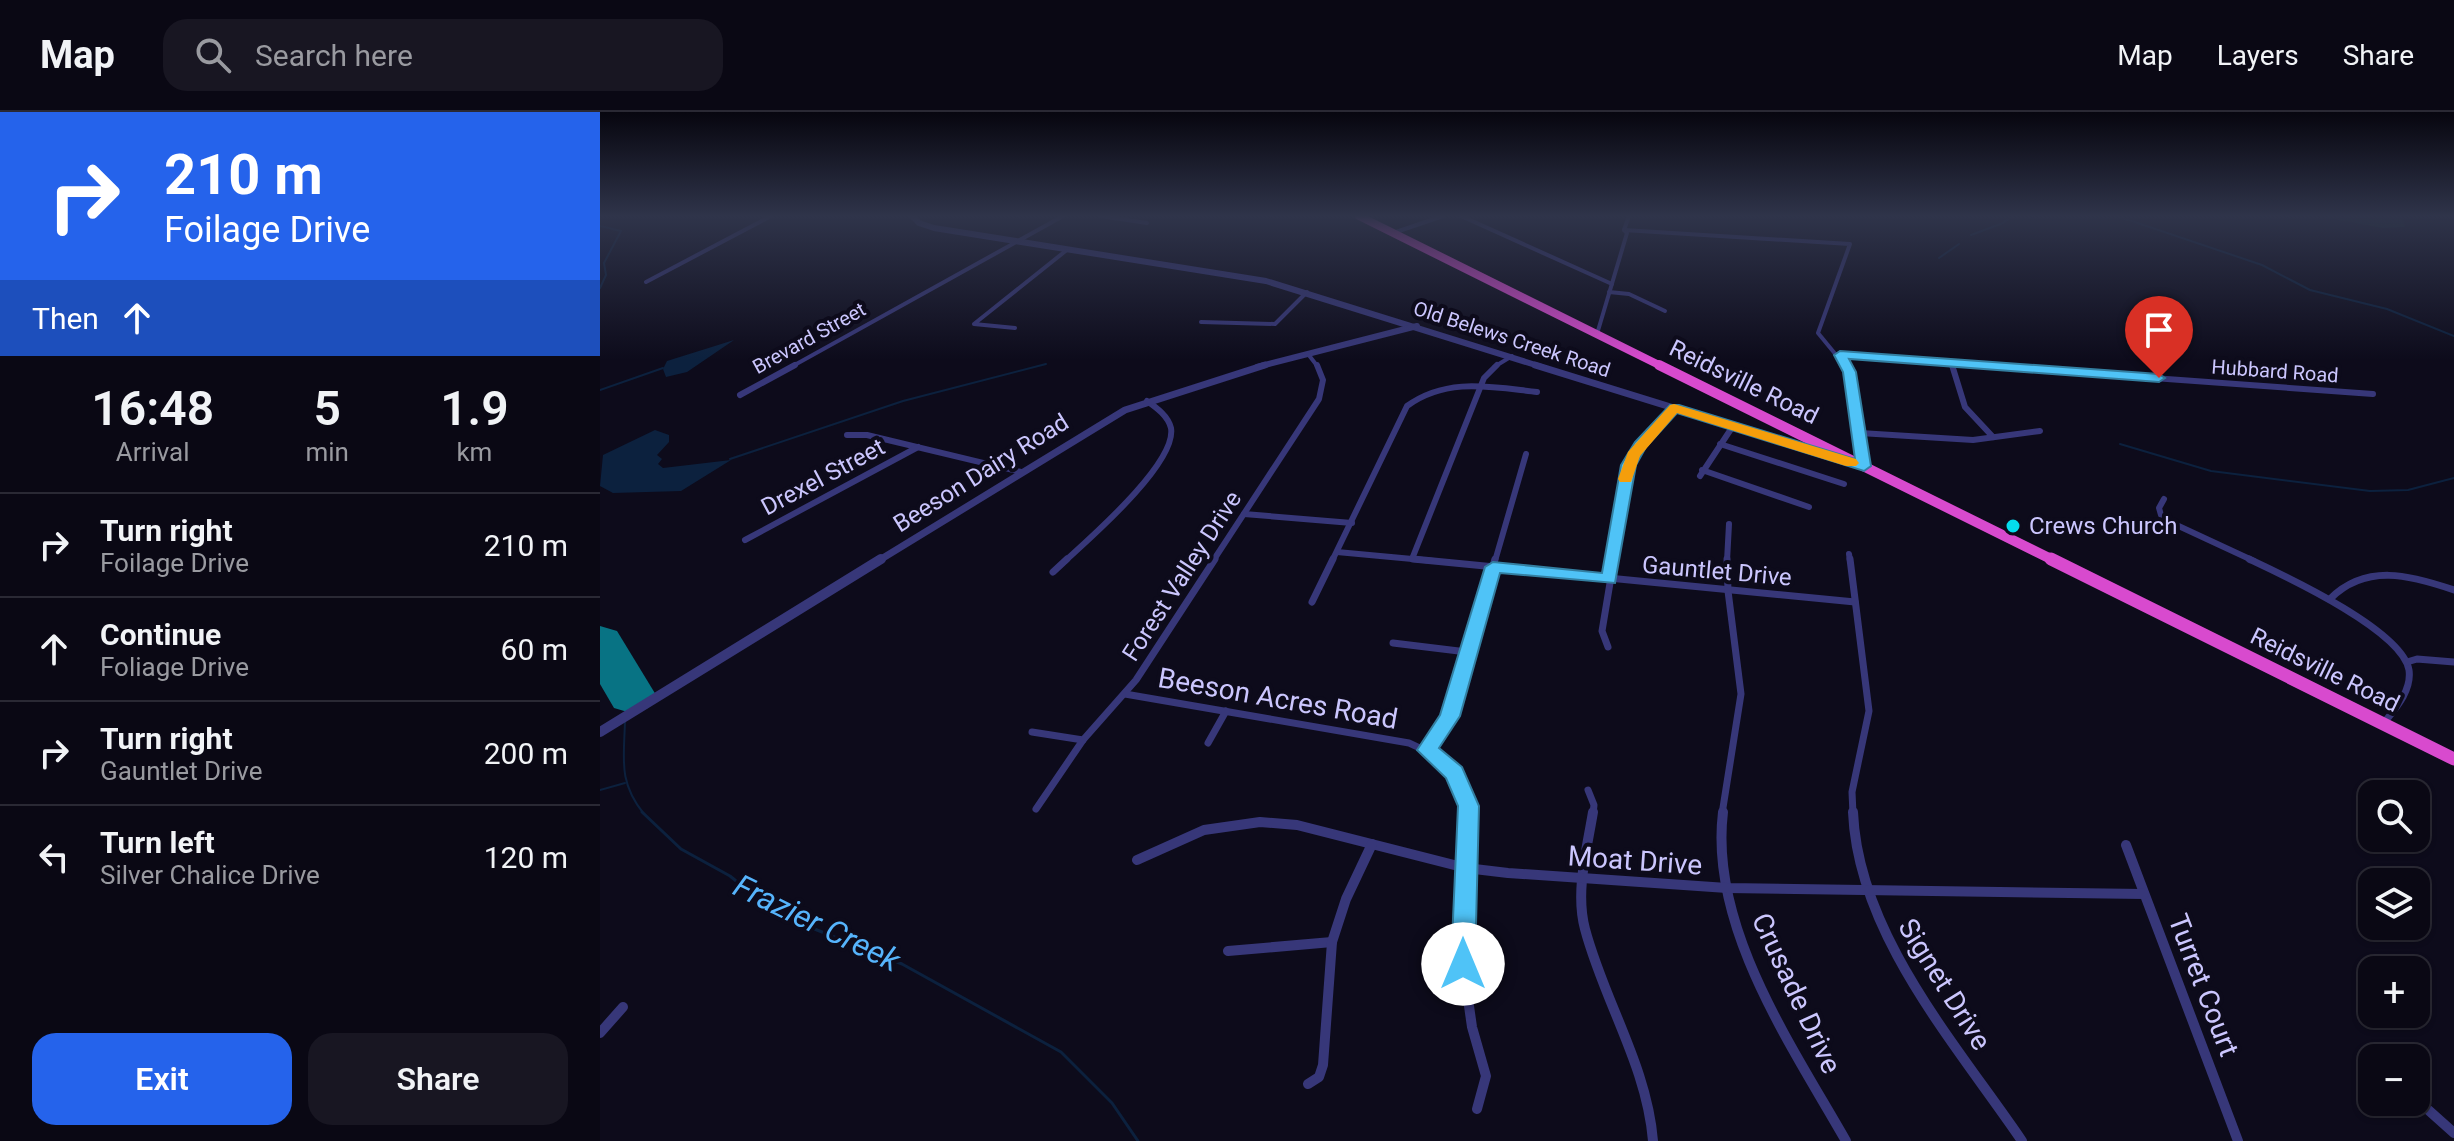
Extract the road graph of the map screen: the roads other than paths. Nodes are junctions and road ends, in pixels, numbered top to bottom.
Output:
1 (680, 264) edge
2 (976, 264) edge
3 (1049, 264) edge
4 (1164, 264) edge
5 (1456, 264) edge
6 (1568, 264) edge
7 (1618, 264) edge
8 (1842, 264) edge
9 (646, 282) dead end
10 (1612, 284) junction
11 (1307, 292) junction
12 (1609, 292) junction
13 (1665, 311) dead end
14 (1201, 322) dead end
15 (1417, 326) junction
16 (1015, 328) dead end
17 (1597, 334) junction
18 (1308, 354) junction
19 (1840, 355) junction
20 (1512, 356) junction
21 (1951, 363) junction
22 (1481, 387) junction
23 (1537, 392) dead end
24 (2373, 394) dead end
25 (740, 395) dead end
26 (1147, 401) junction
27 (1674, 408) junction
28 (1733, 426) junction
29 (2040, 431) dead end
30 (1860, 433) junction
31 (847, 435) dead end
32 (1993, 437) junction
33 (1720, 444) junction
34 (918, 447) junction
35 (1526, 454) dead end
36 (1864, 466) junction
37 (1021, 472) junction
38 (1844, 484) dead end
39 (2164, 499) dead end
40 (1809, 507) dead end
41 (1244, 514) junction
42 (1352, 523) junction
43 (1729, 524) dead end
44 (745, 540) dead end
45 (1337, 552) junction
46 (1849, 554) dead end
47 (1412, 559) junction
48 (1493, 567) junction
49 (1053, 572) dead end
50 (1609, 579) junction
51 (1728, 590) junction
52 (2454, 590) edge
53 (2330, 599) junction
54 (1312, 602) dead end
55 (1855, 602) junction
56 (1393, 643) dead end
57 (1608, 647) dead end
58 (1467, 652) junction
59 (2407, 662) junction
60 (2454, 662) edge
61 (1125, 694) junction
62 (1226, 711) junction
63 (2383, 724) junction
64 (600, 732) edge
65 (1032, 732) dead end
66 (1083, 740) junction
67 (1208, 743) dead end
68 (1427, 750) junction
69 (2454, 759) edge
70 (1588, 790) dead end
71 (1036, 809) dead end
72 (1372, 844) junction
73 (2126, 845) dead end
74 (1137, 860) dead end
75 (1466, 868) junction
76 (1582, 879) junction
77 (1727, 888) junction
78 (1870, 889) junction
79 (2144, 894) junction
80 (1332, 942) junction
81 (1228, 951) dead end
82 (623, 1007) dead end
83 (600, 1033) edge
84 (1308, 1084) dead end
85 (1477, 1109) dead end
86 (2430, 1112) edge
87 (2454, 1133) edge
88 (1653, 1141) edge
89 (1846, 1141) edge
90 (2022, 1141) edge
91 (2238, 1141) edge

1 - 9 street
2 - 25 street, Brevard Street
3 - 16 street
4 - 11 street, Old Belews Creek Road
5 - 17 highway, Reidsville Road
6 - 10 street
7 - 10 street
8 - 19 street
10 - 12 street
11 - 14 street
11 - 15 street, Old Belews Creek Road
12 - 13 street
12 - 17 street
15 - 18 street, Beeson Dairy Road
15 - 20 street, Old Belews Creek Road
17 - 36 highway, Reidsville Road
18 - 26 street, Beeson Dairy Road
18 - 41 street, Forest Valley Drive
19 - 21 street, Hubbard Road
19 - 30 street
20 - 22 street
20 - 27 street, Old Belews Creek Road
21 - 24 street, Hubbard Road
21 - 32 street
22 - 23 street
22 - 42 street
22 - 47 street
26 - 37 street, Beeson Dairy Road
26 - 49 street
27 - 28 street, Old Belews Creek Road
27 - 50 street
28 - 33 street
28 - 36 street, Old Belews Creek Road
29 - 32 street
30 - 32 street
30 - 36 street
31 - 34 street
33 - 38 street
33 - 40 street
34 - 37 street
34 - 44 street, Drexel Street
35 - 48 street
36 - 63 highway, Reidsville Road
37 - 64 street, Beeson Dairy Road
39 - 53 street
41 - 42 street
41 - 61 street, Forest Valley Drive
42 - 45 street
43 - 51 street, Crusade Drive
45 - 47 street, Gauntlet Drive
45 - 54 street
46 - 55 street, Signet Drive
47 - 48 street, Gauntlet Drive
48 - 50 street, Gauntlet Drive
48 - 58 street
50 - 51 street, Gauntlet Drive
50 - 57 street
51 - 55 street, Gauntlet Drive
51 - 77 street, Crusade Drive
52 - 53 street
53 - 59 street
55 - 78 street, Signet Drive
56 - 58 street
58 - 68 street
59 - 60 street
59 - 63 street
61 - 62 street, Beeson Acres Road
61 - 66 street, Forest Valley Drive
62 - 67 street
62 - 68 street, Beeson Acres Road
63 - 69 highway, Reidsville Road
65 - 66 street
66 - 71 street, Forest Valley Drive
68 - 75 street, Beeson Acres Road
70 - 76 street
72 - 74 street, Moat Drive
72 - 75 street, Moat Drive
72 - 80 street
73 - 79 street, Turret Court
75 - 76 street, Moat Drive
75 - 85 street, Beeson Acres Road
76 - 77 street, Moat Drive
76 - 88 street
77 - 78 street, Moat Drive
77 - 89 street, Crusade Drive
78 - 79 street, Moat Drive
78 - 90 street, Signet Drive
79 - 91 street, Turret Court
80 - 81 street
80 - 84 street
82 - 83 street
86 - 87 street

